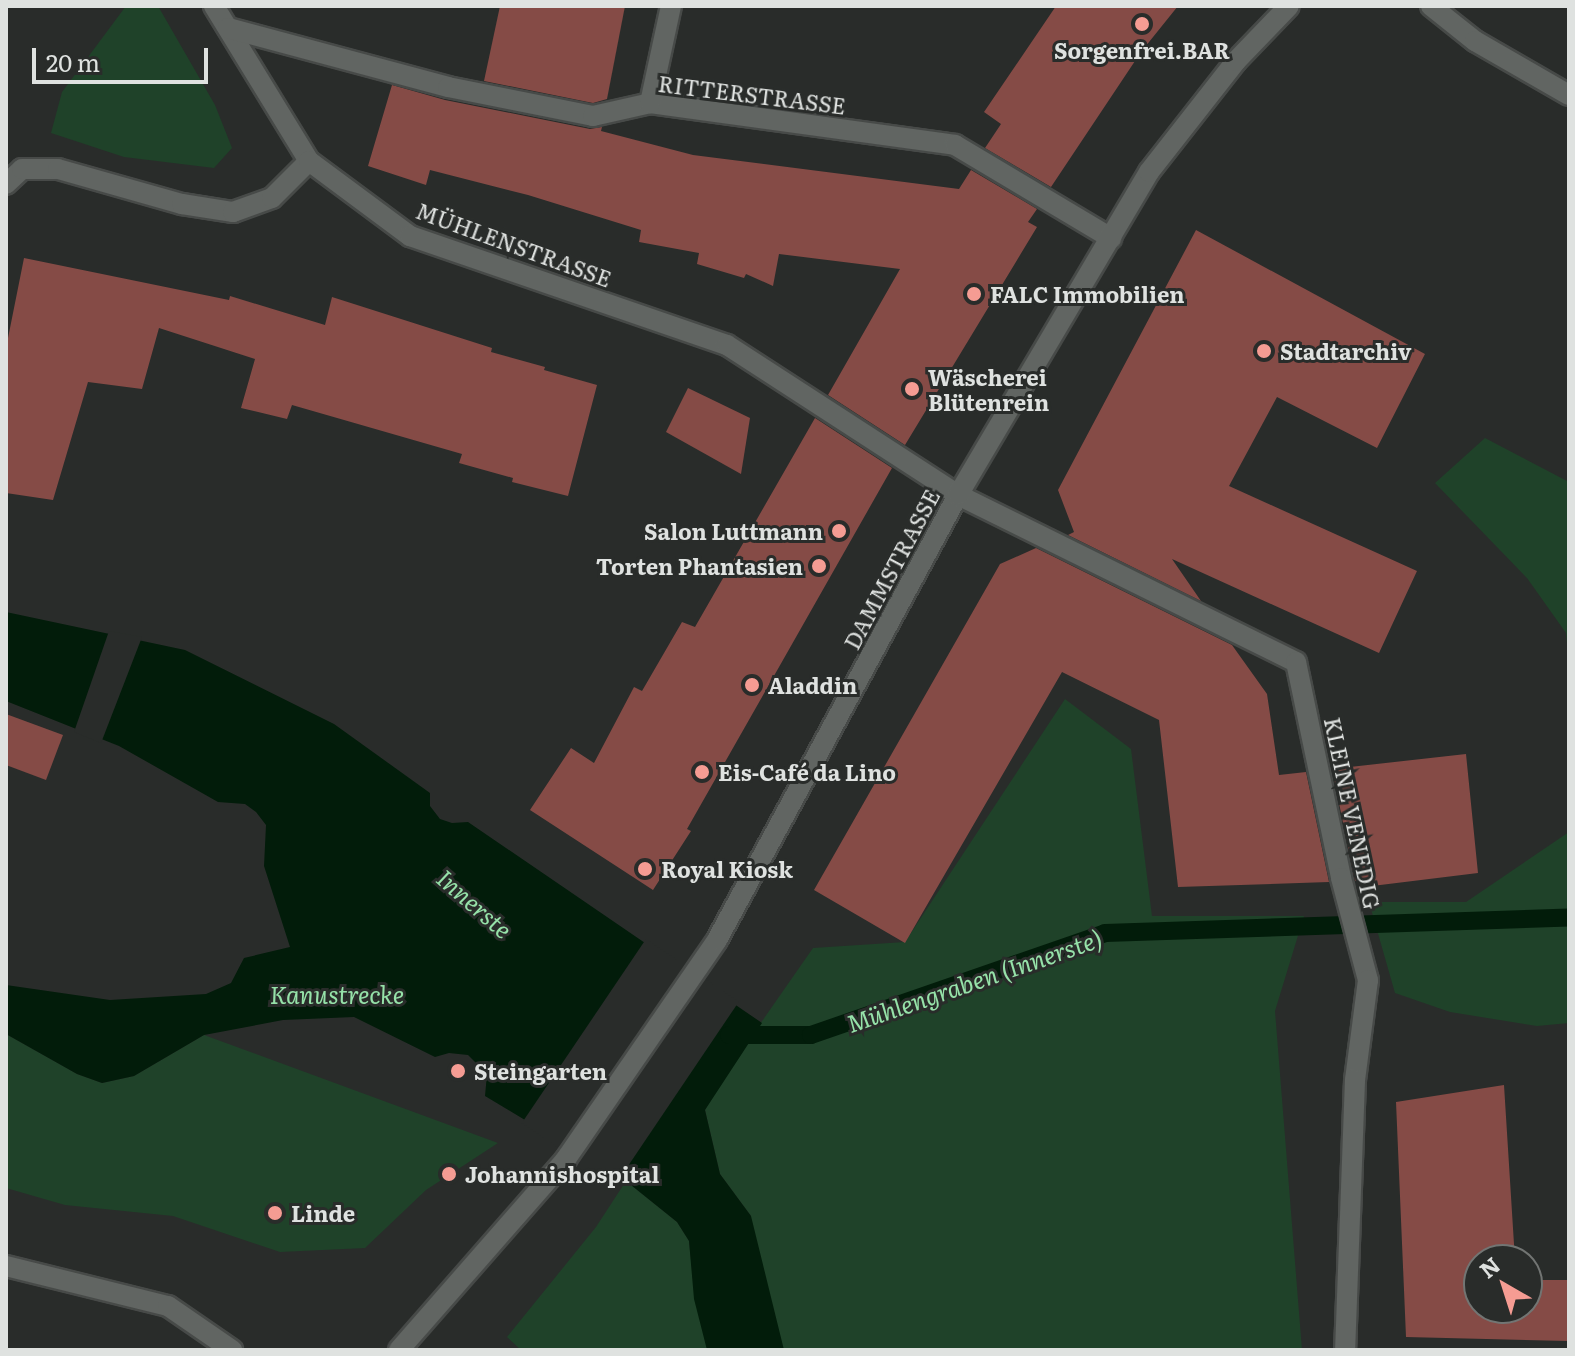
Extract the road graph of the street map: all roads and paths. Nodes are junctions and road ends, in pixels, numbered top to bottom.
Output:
1 (214, 6) edge
2 (671, 6) edge
3 (1289, 6) edge
4 (1431, 6) edge
5 (228, 28) junction
6 (1569, 95) edge
7 (650, 103) junction
8 (309, 161) junction
9 (6, 184) edge
10 (1111, 238) junction
11 (958, 495) junction
12 (6, 1266) edge
13 (232, 1350) edge
14 (399, 1350) edge
15 (1345, 1350) edge

1 - 5 street
2 - 7 street
3 - 10 street, DAMMSTRASSE
4 - 6 street
5 - 7 street, RITTERSTRASSE
5 - 8 street
7 - 10 street, RITTERSTRASSE
8 - 9 street
8 - 11 street, MÜHLENSTRASSE
10 - 11 street, DAMMSTRASSE
11 - 14 street, DAMMSTRASSE
11 - 15 street, KLEINE VENEDIG
12 - 13 street

